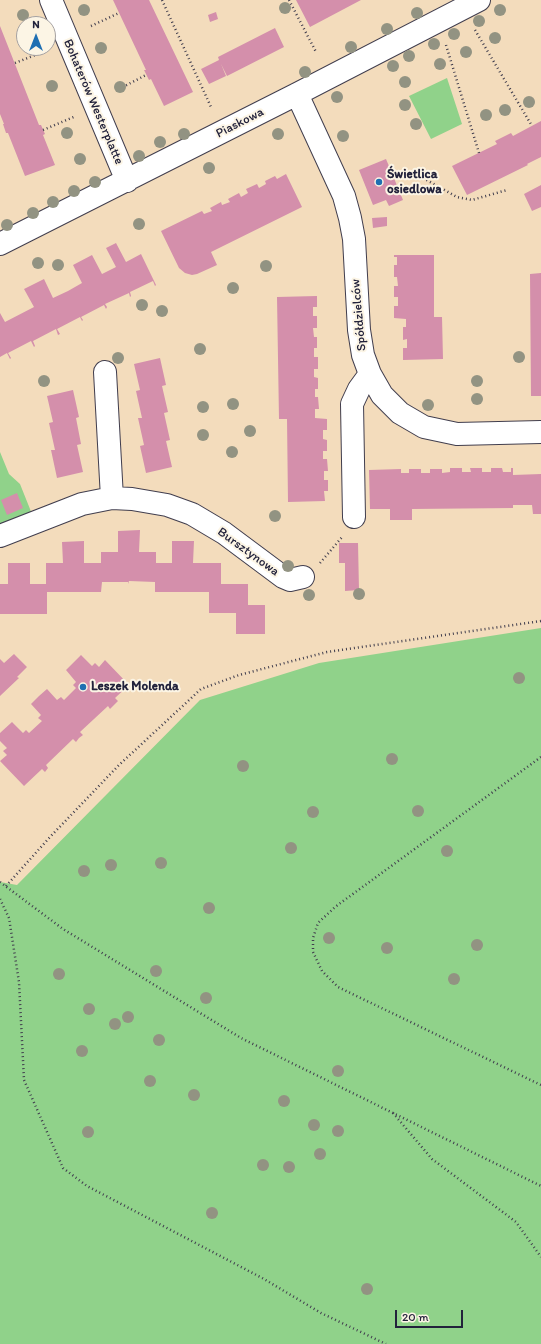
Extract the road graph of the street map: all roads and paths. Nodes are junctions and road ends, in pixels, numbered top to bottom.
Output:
1 (51, 0) edge
2 (162, 0) edge
3 (289, 0) edge
4 (479, 0) edge
5 (445, 8) edge
6 (119, 13) dead end
7 (92, 26) dead end
8 (475, 30) dead end
9 (446, 45) dead end
10 (316, 52) dead end
11 (32, 56) edge
12 (15, 63) dead end
13 (146, 75) dead end
14 (119, 89) dead end
15 (297, 94) junction
16 (211, 107) dead end
17 (77, 115) dead end
18 (532, 126) dead end
19 (43, 130) dead end
20 (479, 153) dead end
21 (423, 178) dead end
22 (126, 181) junction
23 (507, 190) dead end
24 (0, 244) edge
25 (105, 372) dead end
26 (370, 374) junction
27 (541, 432) edge
28 (112, 498) junction
29 (354, 517) joint
30 (0, 536) edge
31 (303, 577) joint
32 (541, 621) edge
33 (541, 757) edge
34 (0, 882) edge
35 (6, 886) junction
36 (0, 899) edge
37 (541, 1085) edge
38 (391, 1112) junction
39 (541, 1186) edge
40 (541, 1257) edge
41 (386, 1344) edge

1 - 22 street, Bohaterów Westerplatte
2 - 16 path
3 - 10 path
4 - 5 street, Piaskowa
5 - 15 street, Piaskowa
6 - 7 path
8 - 18 path
9 - 20 path
11 - 12 path
13 - 14 path
15 - 22 street, Piaskowa
15 - 26 street, Spółdzielców
17 - 19 path
21 - 23 path
22 - 24 street, Piaskowa
25 - 28 street
26 - 27 street, Spółdzielców
26 - 29 street
28 - 30 street, Bursztynowa
28 - 31 street, Bursztynowa
29 - 31 path
32 - 35 path
33 - 37 path
34 - 35 path
35 - 38 path
36 - 41 path
38 - 39 path
38 - 40 path

